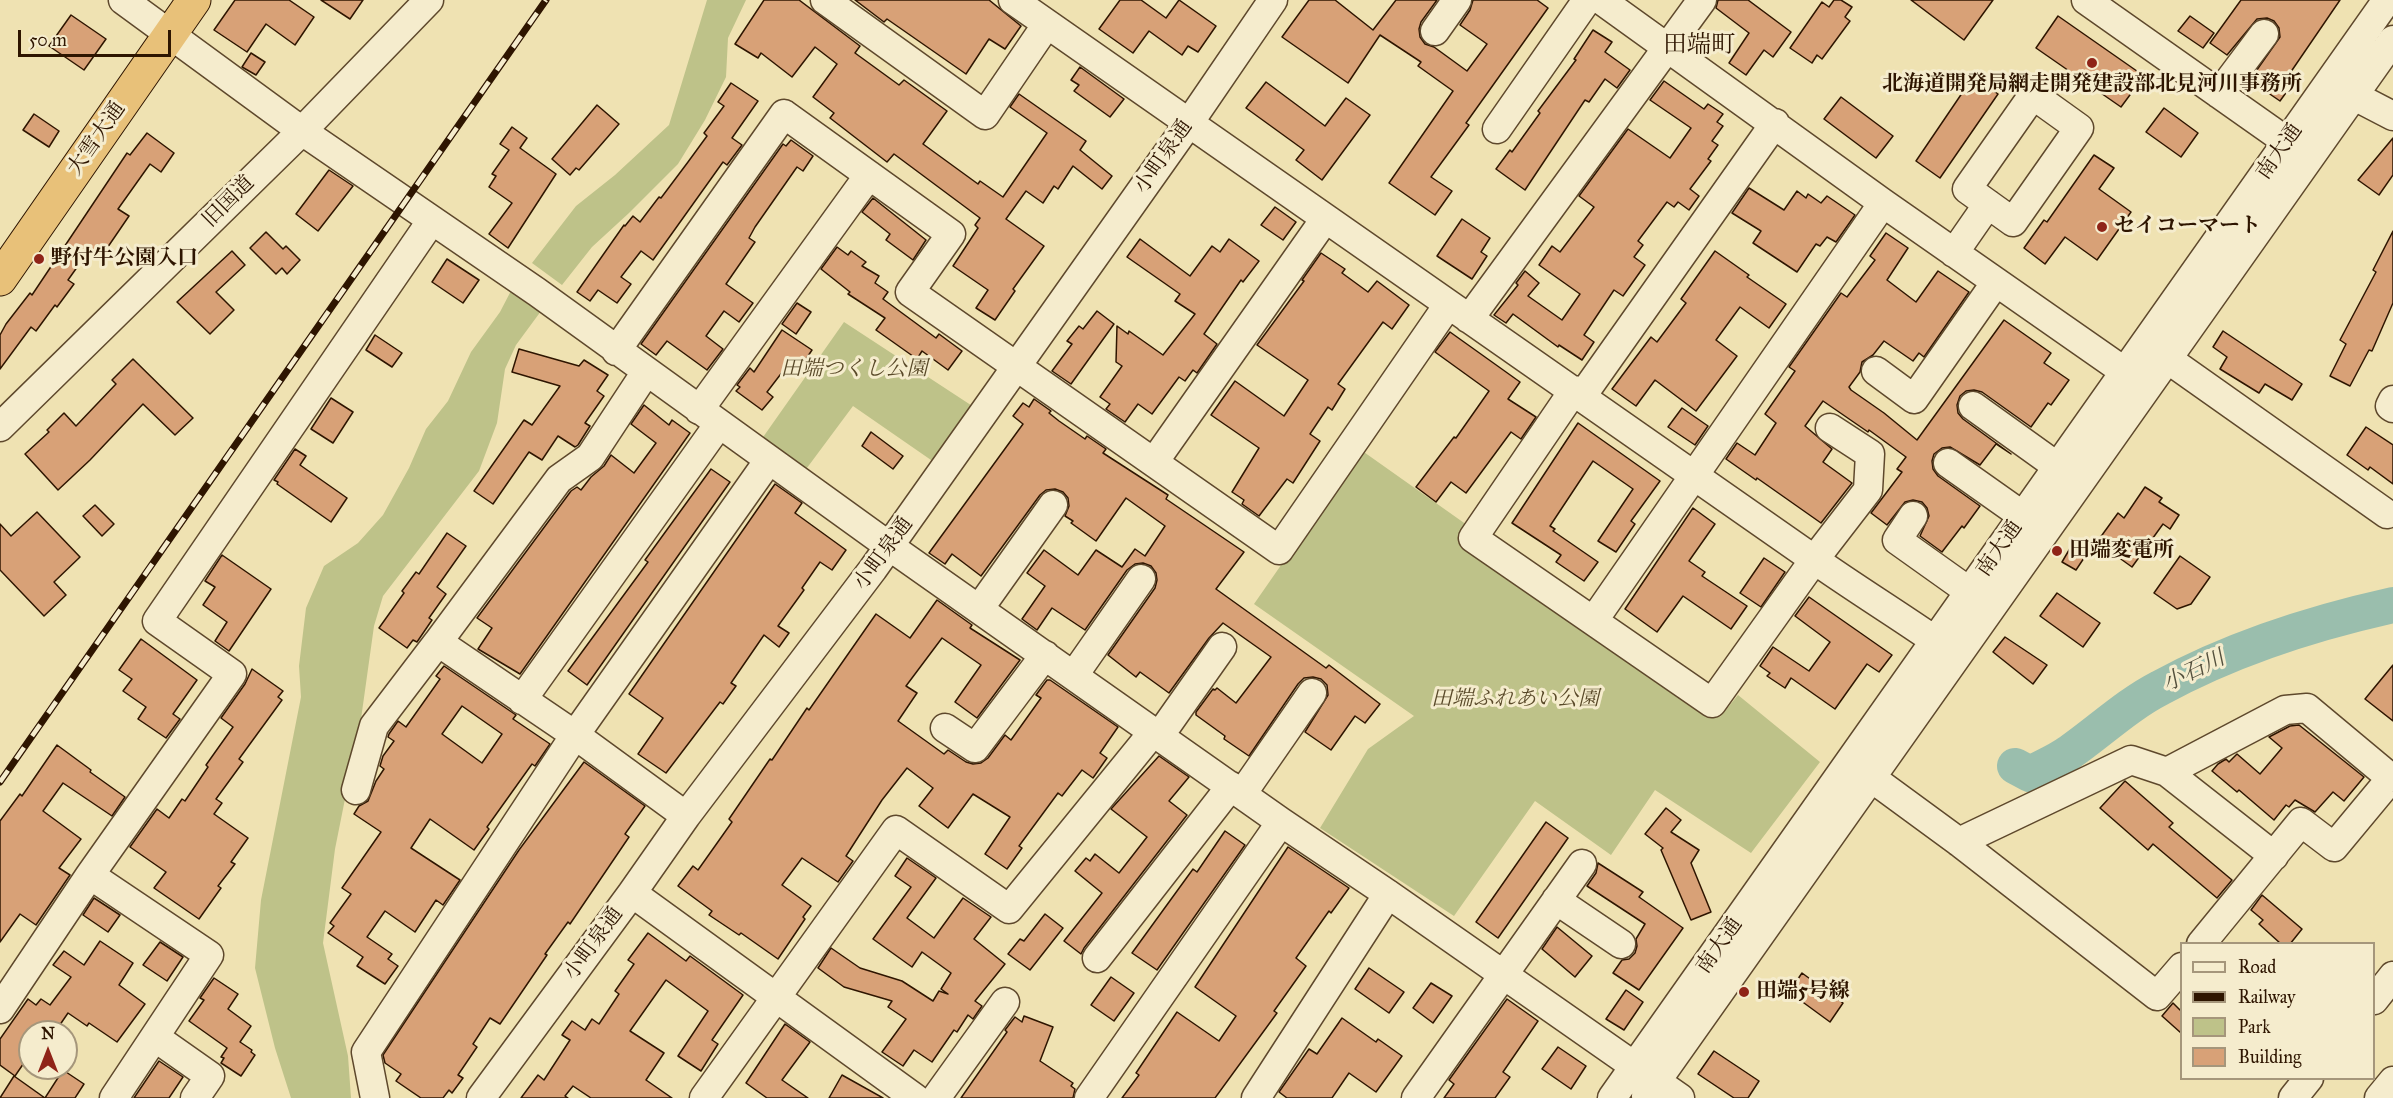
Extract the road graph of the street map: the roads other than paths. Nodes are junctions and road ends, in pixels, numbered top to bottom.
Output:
1 (123, 0) edge
2 (194, 0) edge
3 (429, 0) edge
4 (825, 0) edge
5 (1012, 0) edge
6 (1273, 0) edge
7 (1457, 0) edge
8 (1587, 0) edge
9 (1601, 0) edge
10 (1702, 0) edge
11 (2086, 0) edge
12 (2387, 0) edge
13 (1047, 24) junction
14 (1435, 31) dead end
15 (171, 34) junction
16 (2264, 34) dead end
17 (2393, 39) edge
18 (1668, 47) junction
19 (2329, 83) junction
20 (2220, 94) junction
21 (2354, 96) junction
22 (2393, 116) edge
23 (1189, 123) junction
24 (1775, 123) junction
25 (1497, 129) dead end
26 (302, 130) junction
27 (2287, 142) junction
28 (2310, 158) junction
29 (869, 175) junction
30 (1883, 203) junction
31 (1988, 204) dead end
32 (1325, 219) junction
33 (432, 220) junction
34 (1954, 253) junction
35 (0, 279) edge
36 (1996, 282) junction
37 (1459, 312) junction
38 (616, 351) junction
39 (2157, 351) junction
40 (1015, 368) junction
41 (1876, 371) dead end
42 (646, 372) junction
43 (2137, 380) junction
44 (1578, 393) junction
45 (2393, 400) edge
46 (1973, 406) dead end
47 (2393, 408) edge
48 (709, 417) junction
49 (0, 427) edge
50 (1830, 428) dead end
51 (769, 460) junction
52 (1154, 462) junction
53 (1948, 463) dead end
54 (2058, 467) junction
55 (1694, 473) junction
56 (1053, 505) dead end
57 (2387, 514) dead end
58 (1913, 516) dead end
59 (2024, 516) junction
60 (889, 546) junction
61 (1814, 560) junction
62 (1141, 579) dead end
63 (1970, 592) junction
64 (979, 609) junction
65 (1594, 620) junction
66 (438, 642) junction
67 (1222, 647) dead end
68 (1946, 648) junction
69 (1045, 655) junction
70 (1074, 675) junction
71 (1312, 693) dead end
72 (522, 700) junction
73 (945, 728) dead end
74 (1157, 733) junction
75 (575, 735) junction
76 (1849, 762) junction
77 (2167, 772) junction
78 (2392, 777) edge
79 (1872, 779) junction
80 (356, 790) dead end
81 (1236, 790) junction
82 (686, 816) junction
83 (1281, 822) junction
84 (1959, 842) junction
85 (2274, 855) junction
86 (1582, 864) dead end
87 (90, 875) junction
88 (632, 893) junction
89 (1388, 894) junction
90 (1556, 900) junction
91 (2203, 942) edge
92 (1621, 944) dead end
93 (1097, 958) dead end
94 (2180, 968) edge
95 (1502, 975) junction
96 (2393, 976) edge
97 (776, 998) junction
98 (2375, 998) edge
99 (1005, 1002) dead end
100 (0, 1009) edge
101 (156, 1038) junction
102 (2307, 1080) edge
103 (2393, 1080) edge
104 (1645, 1082) edge
105 (114, 1098) edge
106 (195, 1098) edge
107 (375, 1098) edge
108 (481, 1098) edge
109 (704, 1098) edge
110 (915, 1098) edge
111 (936, 1098) edge
112 (1089, 1098) edge
113 (1256, 1098) edge
114 (1416, 1098) edge
115 (1612, 1098) edge
116 (1680, 1098) edge
117 (2293, 1098) edge
118 (2379, 1098) edge

1 - 15 street
2 - 15 highway, 大雪大通
3 - 26 street, 旧国道
4 - 13 street
5 - 13 street
6 - 23 street, 小町泉通
7 - 14 street
8 - 25 street
9 - 18 street
10 - 18 street
11 - 20 street
12 - 19 street, 南大通
13 - 23 street
15 - 26 street
15 - 35 highway, 大雪大通
16 - 20 street
17 - 21 street, 南大通
18 - 24 street
18 - 37 street
19 - 21 street
19 - 27 street, 南大通
20 - 27 street
21 - 22 street
21 - 28 street, 南大通
23 - 32 street
23 - 40 street, 小町泉通
24 - 30 street
24 - 44 street
26 - 33 street
26 - 49 street, 旧国道
27 - 28 street
27 - 39 street, 南大通
28 - 39 street, 南大通
29 - 38 street
29 - 40 street
29 - 48 street
30 - 34 street
30 - 55 street
31 - 34 street
32 - 37 street
32 - 52 street
33 - 38 street
33 - 87 street
34 - 36 street
36 - 41 street
36 - 43 street
37 - 44 street
37 - 52 street
38 - 42 street
39 - 43 street, 南大通
39 - 57 street
40 - 52 street
40 - 60 street, 小町泉通
42 - 48 street
42 - 66 street
43 - 54 street, 南大通
43 - 68 street, 南大通
44 - 55 street
44 - 65 street
45 - 47 street
46 - 54 street
48 - 51 street
48 - 72 street
50 - 61 street
51 - 60 street
51 - 75 street
53 - 59 street
54 - 59 street, 南大通
55 - 61 street
55 - 65 street
56 - 64 street
58 - 63 street
59 - 63 street, 南大通
60 - 64 street
60 - 82 street, 小町泉通
61 - 65 street
61 - 68 street
62 - 70 street
63 - 68 street, 南大通
64 - 69 street
66 - 72 street
66 - 80 street
67 - 74 street
68 - 76 street, 南大通
68 - 79 street, 南大通
69 - 70 street
69 - 73 street
70 - 74 street
71 - 81 street
72 - 75 street
74 - 81 street
74 - 97 street
75 - 82 street
75 - 107 street
76 - 79 street
76 - 104 street, 南大通
77 - 78 street
77 - 84 street
77 - 85 street
78 - 85 street
79 - 84 street
79 - 104 street, 南大通
81 - 83 street
81 - 93 street
82 - 88 street, 小町泉通
83 - 89 street
83 - 112 street
84 - 94 street
85 - 91 street
86 - 90 street
87 - 100 street
87 - 101 street
88 - 97 street
88 - 108 street, 小町泉通
89 - 95 street
89 - 113 street
90 - 92 street
90 - 95 street
95 - 104 street
95 - 114 street
96 - 98 street
97 - 109 street
97 - 110 street
99 - 111 street
101 - 105 street
101 - 106 street
102 - 117 street
103 - 118 street
104 - 115 street, 南大通
104 - 116 street

